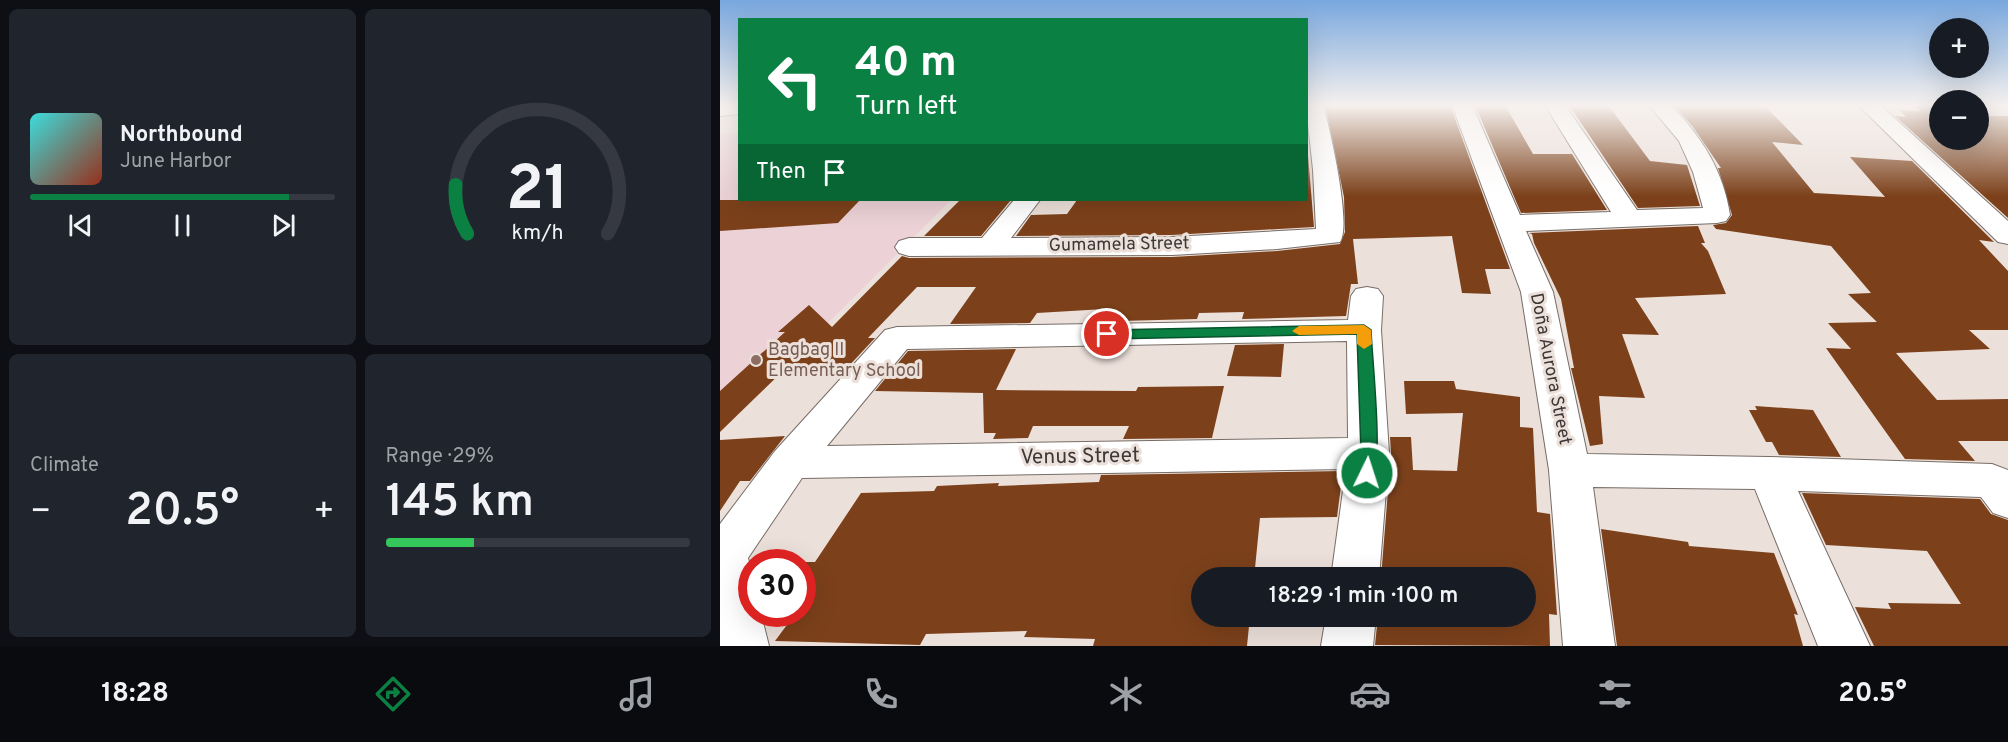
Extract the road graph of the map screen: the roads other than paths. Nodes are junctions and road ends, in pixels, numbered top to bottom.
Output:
1 (1314, 135) edge
2 (1474, 135) edge
3 (1575, 135) edge
4 (1686, 135) edge
5 (1900, 135) edge
6 (1317, 177) edge
7 (1027, 201) edge
8 (1630, 220) junction
9 (1508, 224) junction
10 (2008, 236) edge
11 (990, 246) junction
12 (909, 247) dead end
13 (1369, 453) junction
14 (790, 462) junction
15 (1570, 470) junction
16 (1769, 473) junction
17 (2008, 500) edge
18 (1356, 567) edge
19 (1350, 627) edge
20 (742, 646) edge
21 (1347, 646) edge
22 (1589, 646) edge
23 (1844, 646) edge

1 - 6 street
2 - 9 street, Doña Aurora Street
3 - 8 street
4 - 8 street
5 - 10 street
6 - 11 street, Gumamela Street
7 - 11 street
8 - 9 street
9 - 15 street, Doña Aurora Street
11 - 12 street, Gumamela Street
13 - 14 street, Venus Street
13 - 14 street
13 - 18 street
14 - 20 street
15 - 16 street
15 - 22 street, Doña Aurora Street
16 - 17 street
16 - 23 street
19 - 21 street

